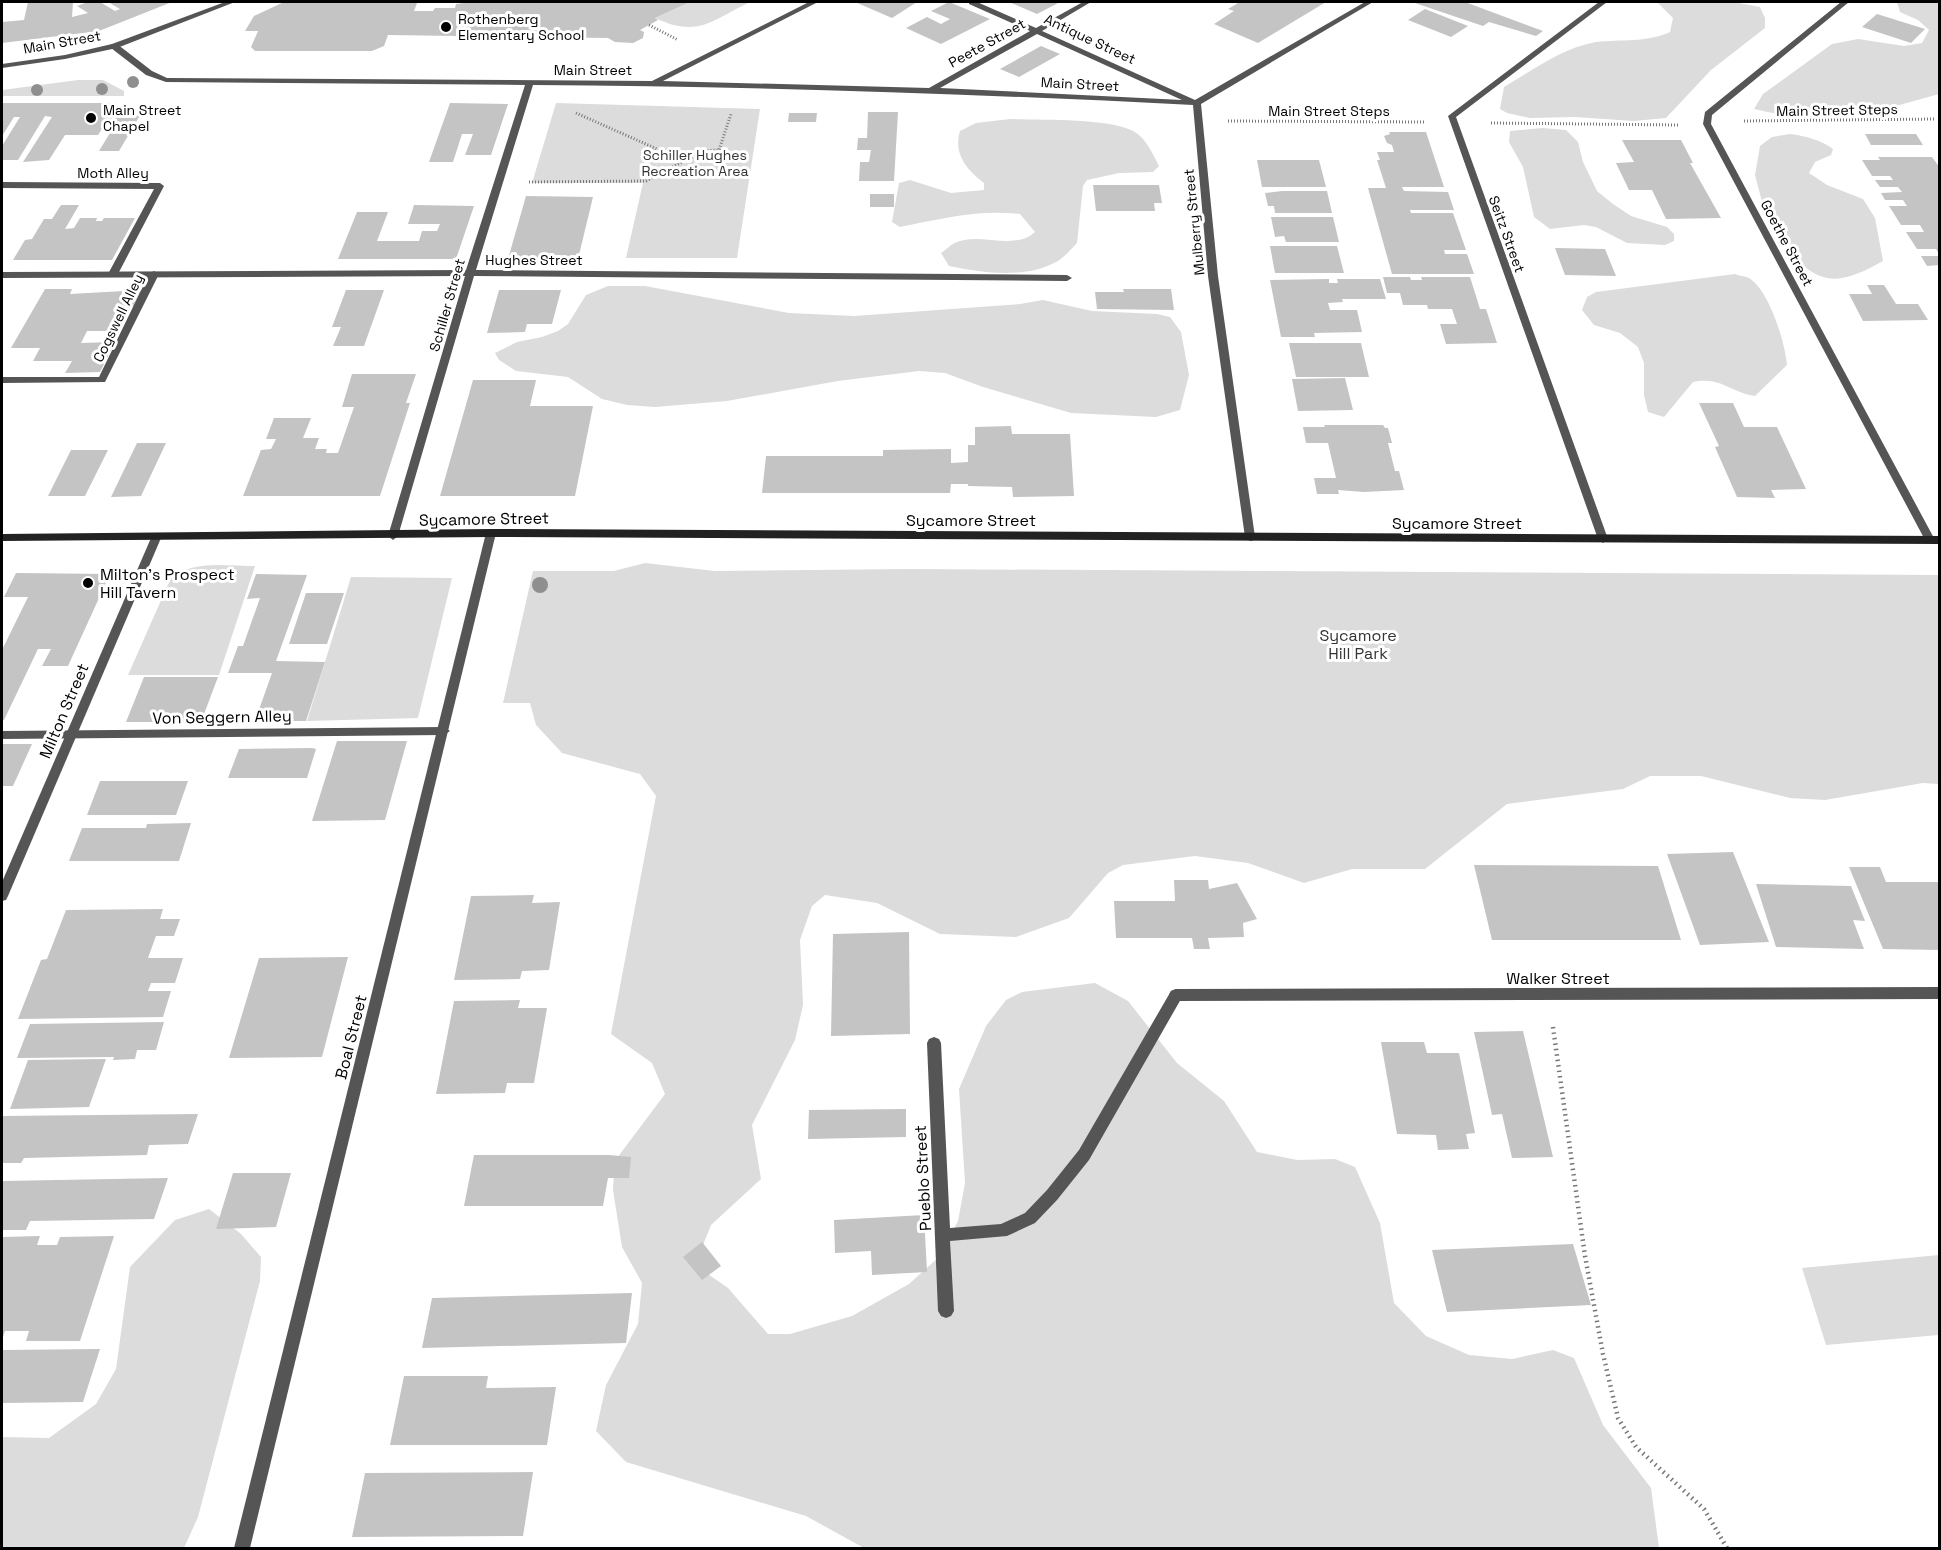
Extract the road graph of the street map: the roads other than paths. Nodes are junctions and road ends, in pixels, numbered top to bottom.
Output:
1 (231, 2) edge
2 (814, 2) edge
3 (972, 2) edge
4 (1088, 2) edge
5 (1370, 2) edge
6 (1603, 2) edge
7 (1845, 2) edge
8 (1038, 30) junction
9 (114, 46) junction
10 (2, 66) edge
11 (530, 82) junction
12 (652, 83) junction
13 (931, 90) junction
14 (1197, 103) junction
15 (2, 186) edge
16 (113, 274) junction
17 (154, 274) junction
18 (470, 274) junction
19 (2, 275) edge
20 (1067, 278) dead end
21 (2, 380) edge
22 (491, 533) junction
23 (393, 536) junction
24 (1250, 537) junction
25 (2, 538) edge
26 (156, 538) junction
27 (1603, 539) junction
28 (1935, 540) edge
29 (444, 731) junction
30 (2, 735) edge
31 (71, 735) junction
32 (2, 896) edge
33 (1940, 993) edge
34 (934, 1043) dead end
35 (944, 1235) junction
36 (946, 1311) dead end
37 (242, 1548) edge

1 - 9 street
2 - 12 street
3 - 8 street, Antique Street
4 - 8 street, Peete Street
5 - 14 street
6 - 27 street, Seitz Street
7 - 28 street, Goethe Street
8 - 13 street, Peete Street
8 - 14 street, Antique Street
9 - 10 street, Main Street
9 - 11 street, Main Street
11 - 12 street, Main Street
11 - 18 street, Schiller Street
12 - 13 street, Main Street
13 - 14 street, Main Street
14 - 24 street, Mulberry Street
15 - 16 street, Moth Alley
16 - 17 street, Hughes Street
16 - 19 street, Hughes Street
17 - 18 street, Hughes Street
17 - 21 street, Cogswell Alley
18 - 20 street, Hughes Street
18 - 23 street, Schiller Street
22 - 23 main road, Sycamore Street
22 - 24 main road, Sycamore Street
22 - 29 street, Boal Street
23 - 26 main road, Sycamore Street
24 - 27 main road, Sycamore Street
25 - 26 main road, Sycamore Street
26 - 31 street, Milton Street
27 - 28 main road, Sycamore Street
29 - 31 street, Von Seggern Alley
29 - 37 street, Boal Street
30 - 31 street, Von Seggern Alley
31 - 32 street, Milton Street
33 - 35 street, Walker Street
34 - 35 street, Pueblo Street
35 - 36 street, Pueblo Street

